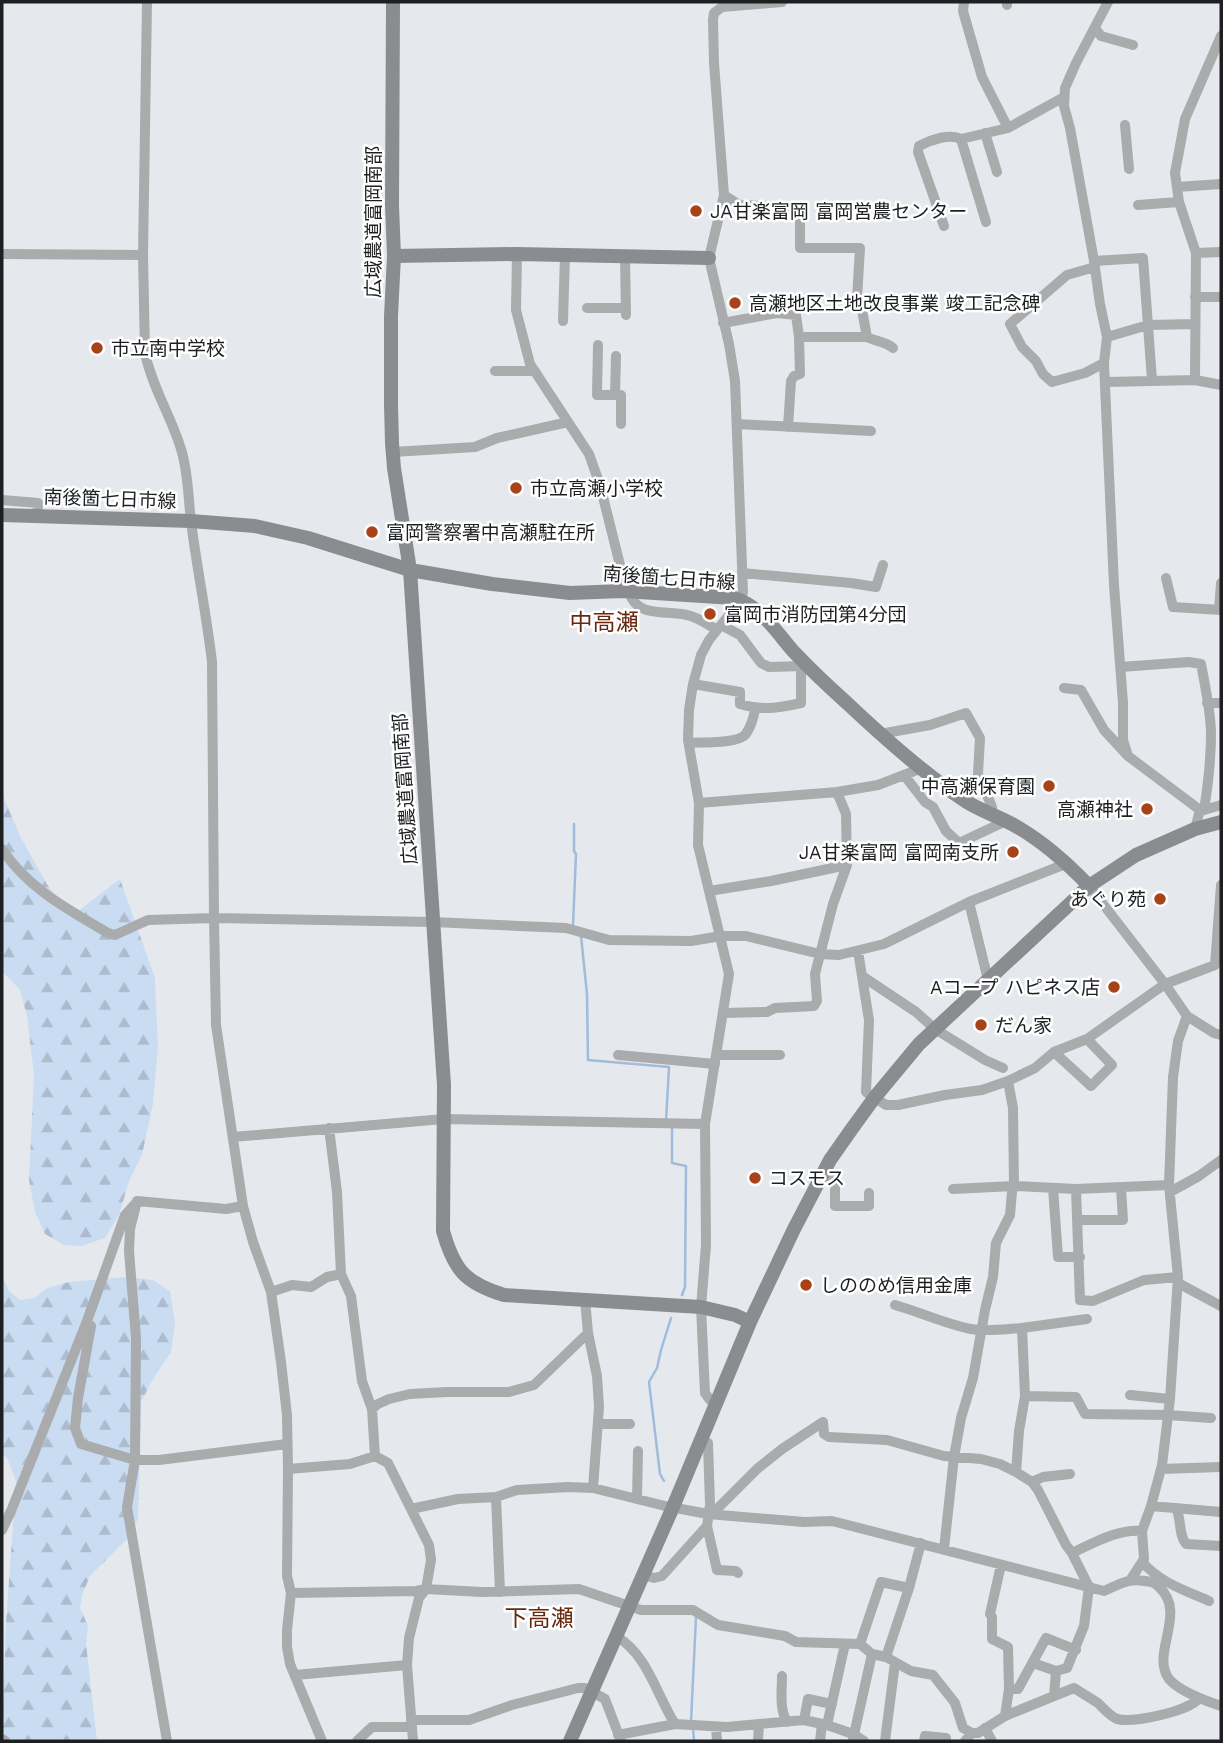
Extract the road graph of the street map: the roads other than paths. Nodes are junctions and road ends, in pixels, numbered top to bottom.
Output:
1 (147, 2) edge
2 (393, 2) edge
3 (782, 2) edge
4 (964, 2) edge
5 (1108, 2) edge
6 (1095, 28) junction
7 (1221, 36) edge
8 (1133, 45) dead end
9 (1064, 97) junction
10 (1125, 125) dead end
11 (1008, 128) junction
12 (985, 133) junction
13 (961, 139) junction
14 (1129, 169) dead end
15 (997, 172) dead end
16 (1221, 184) edge
17 (1177, 187) junction
18 (724, 195) junction
19 (1179, 202) junction
20 (1138, 205) dead end
21 (795, 207) dead end
22 (800, 220) dead end
23 (986, 222) dead end
24 (943, 226) dead end
25 (1221, 252) edge
26 (1196, 253) junction
27 (2, 254) edge
28 (143, 254) junction
29 (517, 254) junction
30 (565, 255) junction
31 (394, 256) junction
32 (625, 256) junction
33 (709, 258) junction
34 (1095, 264) junction
35 (1195, 297) junction
36 (1221, 297) edge
37 (587, 308) dead end
38 (563, 321) dead end
39 (723, 323) junction
40 (1195, 324) junction
41 (1148, 325) junction
42 (799, 337) junction
43 (867, 337) junction
44 (1107, 337) junction
45 (598, 345) dead end
46 (893, 348) dead end
47 (616, 356) dead end
48 (1104, 363) junction
49 (495, 371) dead end
50 (535, 371) junction
51 (1152, 380) junction
52 (1195, 380) junction
53 (1106, 382) junction
54 (1221, 385) edge
55 (615, 396) junction
56 (568, 422) junction
57 (621, 424) dead end
58 (737, 424) junction
59 (788, 427) junction
60 (870, 431) dead end
61 (393, 452) junction
62 (2, 500) edge
63 (2, 514) edge
64 (37, 517) junction
65 (191, 521) junction
66 (883, 565) dead end
67 (410, 569) junction
68 (742, 573) junction
69 (1166, 578) dead end
70 (1221, 583) edge
71 (626, 592) junction
72 (741, 600) junction
73 (1220, 610) edge
74 (719, 627) junction
75 (804, 666) junction
76 (1121, 667) junction
77 (693, 684) junction
78 (1064, 688) dead end
79 (1207, 703) junction
80 (1221, 703) edge
81 (755, 709) junction
82 (880, 734) junction
83 (689, 743) junction
84 (1128, 756) junction
85 (922, 768) junction
86 (904, 775) junction
87 (837, 792) junction
88 (699, 803) junction
89 (1221, 805) edge
90 (1202, 810) junction
91 (992, 814) junction
92 (1006, 821) junction
93 (1221, 822) edge
94 (1195, 829) junction
95 (2, 849) edge
96 (1068, 863) junction
97 (847, 865) junction
98 (1221, 885) edge
99 (1089, 886) junction
100 (709, 891) junction
101 (969, 902) junction
102 (214, 918) junction
103 (433, 922) junction
104 (721, 936) junction
105 (858, 951) junction
106 (820, 954) junction
107 (862, 976) junction
108 (988, 980) junction
109 (1165, 984) junction
110 (724, 1013) junction
111 (1187, 1016) junction
112 (935, 1029) junction
113 (1221, 1035) edge
114 (1087, 1039) junction
115 (1054, 1052) junction
116 (618, 1055) dead end
117 (779, 1055) dead end
118 (716, 1059) junction
119 (1003, 1068) dead end
120 (1007, 1081) junction
121 (874, 1097) junction
122 (444, 1119) junction
123 (705, 1124) junction
124 (329, 1128) junction
125 (233, 1137) junction
126 (1220, 1164) edge
127 (824, 1171) junction
128 (1014, 1186) junction
129 (1053, 1188) junction
130 (1121, 1188) junction
131 (953, 1189) dead end
132 (1076, 1189) junction
133 (1170, 1189) junction
134 (869, 1193) dead end
135 (137, 1201) junction
136 (243, 1206) junction
137 (1079, 1220) junction
138 (1080, 1256) junction
139 (341, 1274) junction
140 (1178, 1280) junction
141 (271, 1292) junction
142 (585, 1299) junction
143 (895, 1305) dead end
144 (1221, 1306) edge
145 (701, 1307) junction
146 (1087, 1318) dead end
147 (87, 1321) junction
148 (750, 1322) junction
149 (1022, 1328) junction
150 (982, 1330) junction
151 (588, 1333) junction
152 (1130, 1395) dead end
153 (1026, 1396) junction
154 (1170, 1399) junction
155 (710, 1400) dead end
156 (372, 1409) junction
157 (1168, 1415) junction
158 (1211, 1418) dead end
159 (598, 1424) junction
160 (630, 1424) dead end
161 (708, 1443) dead end
162 (287, 1444) junction
163 (638, 1451) dead end
164 (375, 1456) junction
165 (954, 1457) junction
166 (135, 1460) junction
167 (1221, 1467) edge
168 (288, 1469) junction
169 (1161, 1469) junction
170 (1016, 1472) junction
171 (1070, 1474) dead end
172 (1032, 1482) junction
173 (593, 1488) junction
174 (496, 1497) junction
175 (637, 1499) junction
176 (1151, 1506) junction
177 (673, 1507) junction
178 (411, 1508) junction
179 (1176, 1508) junction
180 (1221, 1512) edge
181 (710, 1514) junction
182 (707, 1526) junction
183 (2, 1530) edge
184 (1142, 1531) junction
185 (921, 1544) junction
186 (1221, 1546) edge
187 (944, 1549) junction
188 (1072, 1553) junction
189 (1142, 1562) junction
190 (1001, 1565) junction
191 (738, 1573) dead end
192 (643, 1575) junction
193 (1132, 1579) junction
194 (1089, 1587) junction
195 (909, 1588) junction
196 (426, 1589) junction
197 (500, 1592) junction
198 (291, 1593) junction
199 (1209, 1601) dead end
200 (629, 1606) junction
201 (616, 1636) junction
202 (845, 1644) junction
203 (860, 1644) junction
204 (1076, 1650) junction
205 (872, 1654) junction
206 (891, 1660) junction
207 (1033, 1664) junction
208 (407, 1665) junction
209 (1056, 1671) junction
210 (295, 1675) junction
211 (782, 1676) dead end
212 (1009, 1689) junction
213 (592, 1691) junction
214 (1054, 1696) junction
215 (1198, 1699) junction
216 (832, 1704) junction
217 (1221, 1706) edge
218 (1005, 1716) junction
219 (804, 1720) junction
220 (787, 1722) junction
221 (411, 1723) junction
222 (675, 1724) junction
223 (759, 1724) junction
224 (825, 1725) junction
225 (716, 1727) junction
226 (985, 1728) junction
227 (853, 1737) edge
228 (969, 1737) edge
229 (619, 1738) edge
230 (946, 1738) dead end
231 (167, 1741) edge
232 (322, 1741) edge
233 (357, 1741) edge
234 (413, 1741) edge
235 (570, 1741) edge
236 (717, 1741) edge
237 (758, 1741) edge
238 (820, 1741) edge
239 (864, 1741) edge
240 (885, 1741) edge
241 (924, 1741) edge
242 (992, 1741) edge

1 - 28 street
2 - 31 street, 広域農道富岡南部
3 - 18 street
4 - 11 street
5 - 6 street
6 - 8 street
6 - 9 street
7 - 17 street
9 - 11 street
9 - 34 street
10 - 14 street
11 - 12 street
12 - 13 street
12 - 15 street
13 - 23 street
13 - 24 street
16 - 17 street
17 - 19 street
18 - 21 street
18 - 33 street
19 - 20 street
19 - 26 street
22 - 43 street
25 - 26 street
26 - 35 street
27 - 28 street
28 - 65 street
29 - 30 street
29 - 31 street
29 - 50 street
30 - 32 street
30 - 38 street
31 - 61 street, 広域農道富岡南部
32 - 33 street
32 - 37 street
33 - 39 street
34 - 41 street
34 - 44 street
34 - 48 street
35 - 36 street
35 - 40 street
39 - 42 street
39 - 58 street
40 - 41 street
40 - 52 street
41 - 44 street
41 - 51 street
42 - 43 street
42 - 59 street
43 - 46 street
44 - 48 street
45 - 55 street
47 - 55 street
48 - 53 street
49 - 50 street
50 - 56 street
51 - 52 street
51 - 53 street
52 - 54 street
53 - 76 street
55 - 57 street
56 - 61 street
56 - 71 street
58 - 59 street
58 - 68 street
59 - 60 street
61 - 67 street, 広域農道富岡南部
62 - 64 street
63 - 64 street, 南後箇七日市線
64 - 65 street, 南後箇七日市線
65 - 67 street, 南後箇七日市線
65 - 102 street
66 - 68 street
67 - 71 street, 南後箇七日市線
67 - 103 street, 広域農道富岡南部
68 - 72 street
69 - 73 street
70 - 73 street
71 - 72 street, 南後箇七日市線
71 - 74 street
72 - 74 street
72 - 75 street, 南後箇七日市線
74 - 75 street
74 - 77 street
75 - 81 street
75 - 82 street, 南後箇七日市線
76 - 79 street
76 - 84 street
77 - 81 street
77 - 83 street
78 - 84 street
79 - 80 street
79 - 90 street
81 - 83 street
82 - 85 street, 南後箇七日市線
82 - 91 street
83 - 88 street
84 - 90 street
85 - 86 street
85 - 91 street, 南後箇七日市線
86 - 87 street
86 - 92 street
87 - 88 street
87 - 97 street
88 - 100 street
89 - 90 street
90 - 94 street
91 - 92 street, 南後箇七日市線
92 - 96 street, 南後箇七日市線
93 - 94 street
94 - 99 street
95 - 102 street
96 - 99 street, 南後箇七日市線
96 - 101 street
97 - 100 street
97 - 106 street
98 - 109 street
99 - 108 street
99 - 109 street
100 - 104 street
101 - 105 street
101 - 108 street
102 - 103 street
102 - 125 street
103 - 104 street
103 - 122 street, 広域農道富岡南部
104 - 106 street
104 - 110 street
105 - 106 street
105 - 107 street
106 - 110 street
107 - 112 street
107 - 121 street
108 - 112 street
109 - 111 street
109 - 114 street
110 - 118 street
111 - 113 street
111 - 133 street
112 - 119 street
112 - 121 street
114 - 115 street
114 - 115 street
115 - 120 street
116 - 118 street
117 - 118 street
118 - 123 street
120 - 121 street
120 - 128 street
121 - 127 street
122 - 123 street
122 - 124 street
122 - 142 street, 広域農道富岡南部
123 - 145 street
124 - 125 street
124 - 139 street
125 - 136 street
126 - 133 street
127 - 134 street
127 - 148 street
128 - 129 street
128 - 131 street
128 - 150 street
129 - 132 street
129 - 138 street
130 - 132 street
130 - 133 street
130 - 137 street
132 - 137 street
133 - 140 street
135 - 136 street
135 - 147 street
135 - 166 street
136 - 141 street
137 - 138 street
138 - 140 street
139 - 141 street
139 - 156 street
140 - 144 street
140 - 154 street
141 - 162 street
142 - 145 street, 広域農道富岡南部
142 - 151 street
143 - 150 street
145 - 148 street, 広域農道富岡南部
145 - 155 street
146 - 149 street
147 - 166 street
147 - 183 street
148 - 177 street
149 - 150 street
149 - 153 street
150 - 165 street
151 - 156 street
151 - 159 street
152 - 154 street
153 - 157 street
153 - 170 street
154 - 157 street
156 - 164 street
157 - 158 street
157 - 169 street
159 - 160 street
159 - 173 street
161 - 181 street
162 - 166 street
162 - 168 street
163 - 175 street
164 - 168 street
164 - 178 street
165 - 170 street
165 - 181 street
165 - 187 street
166 - 231 street
167 - 169 street
168 - 198 street
169 - 176 street
170 - 172 street
171 - 172 street
172 - 188 street
173 - 174 street
173 - 175 street
174 - 178 street
174 - 197 street
175 - 177 street
176 - 179 street
176 - 184 street
177 - 181 street
177 - 192 street
178 - 196 street
179 - 180 street
179 - 186 street
181 - 182 street
181 - 185 street
182 - 191 street
182 - 192 street
184 - 188 street
184 - 189 street
185 - 187 street
185 - 195 street
187 - 190 street
188 - 194 street
189 - 193 street
189 - 199 street
190 - 194 street
190 - 212 street
192 - 200 street
193 - 194 street
193 - 215 street
194 - 204 street
195 - 203 street
195 - 206 street
196 - 197 street
196 - 198 street
196 - 208 street
197 - 200 street
198 - 210 street
200 - 201 street
200 - 202 street
201 - 213 street
201 - 222 street
202 - 203 street
202 - 216 street
203 - 205 street
204 - 207 street
204 - 209 street
205 - 206 street
205 - 227 street
206 - 228 street
206 - 240 street
207 - 209 street
207 - 212 street
208 - 210 street
208 - 221 street
209 - 214 street
210 - 232 street
211 - 220 street
212 - 218 street
213 - 221 street
213 - 229 street
213 - 235 street
214 - 215 street
214 - 218 street
215 - 217 street
216 - 219 street
216 - 224 street
218 - 226 street
219 - 220 street
219 - 224 street
220 - 223 street
221 - 233 street
221 - 234 street
222 - 225 street
222 - 229 street
223 - 225 street
223 - 237 street
224 - 227 street
224 - 238 street
225 - 236 street
226 - 228 street
226 - 242 street
227 - 239 street
230 - 241 street

